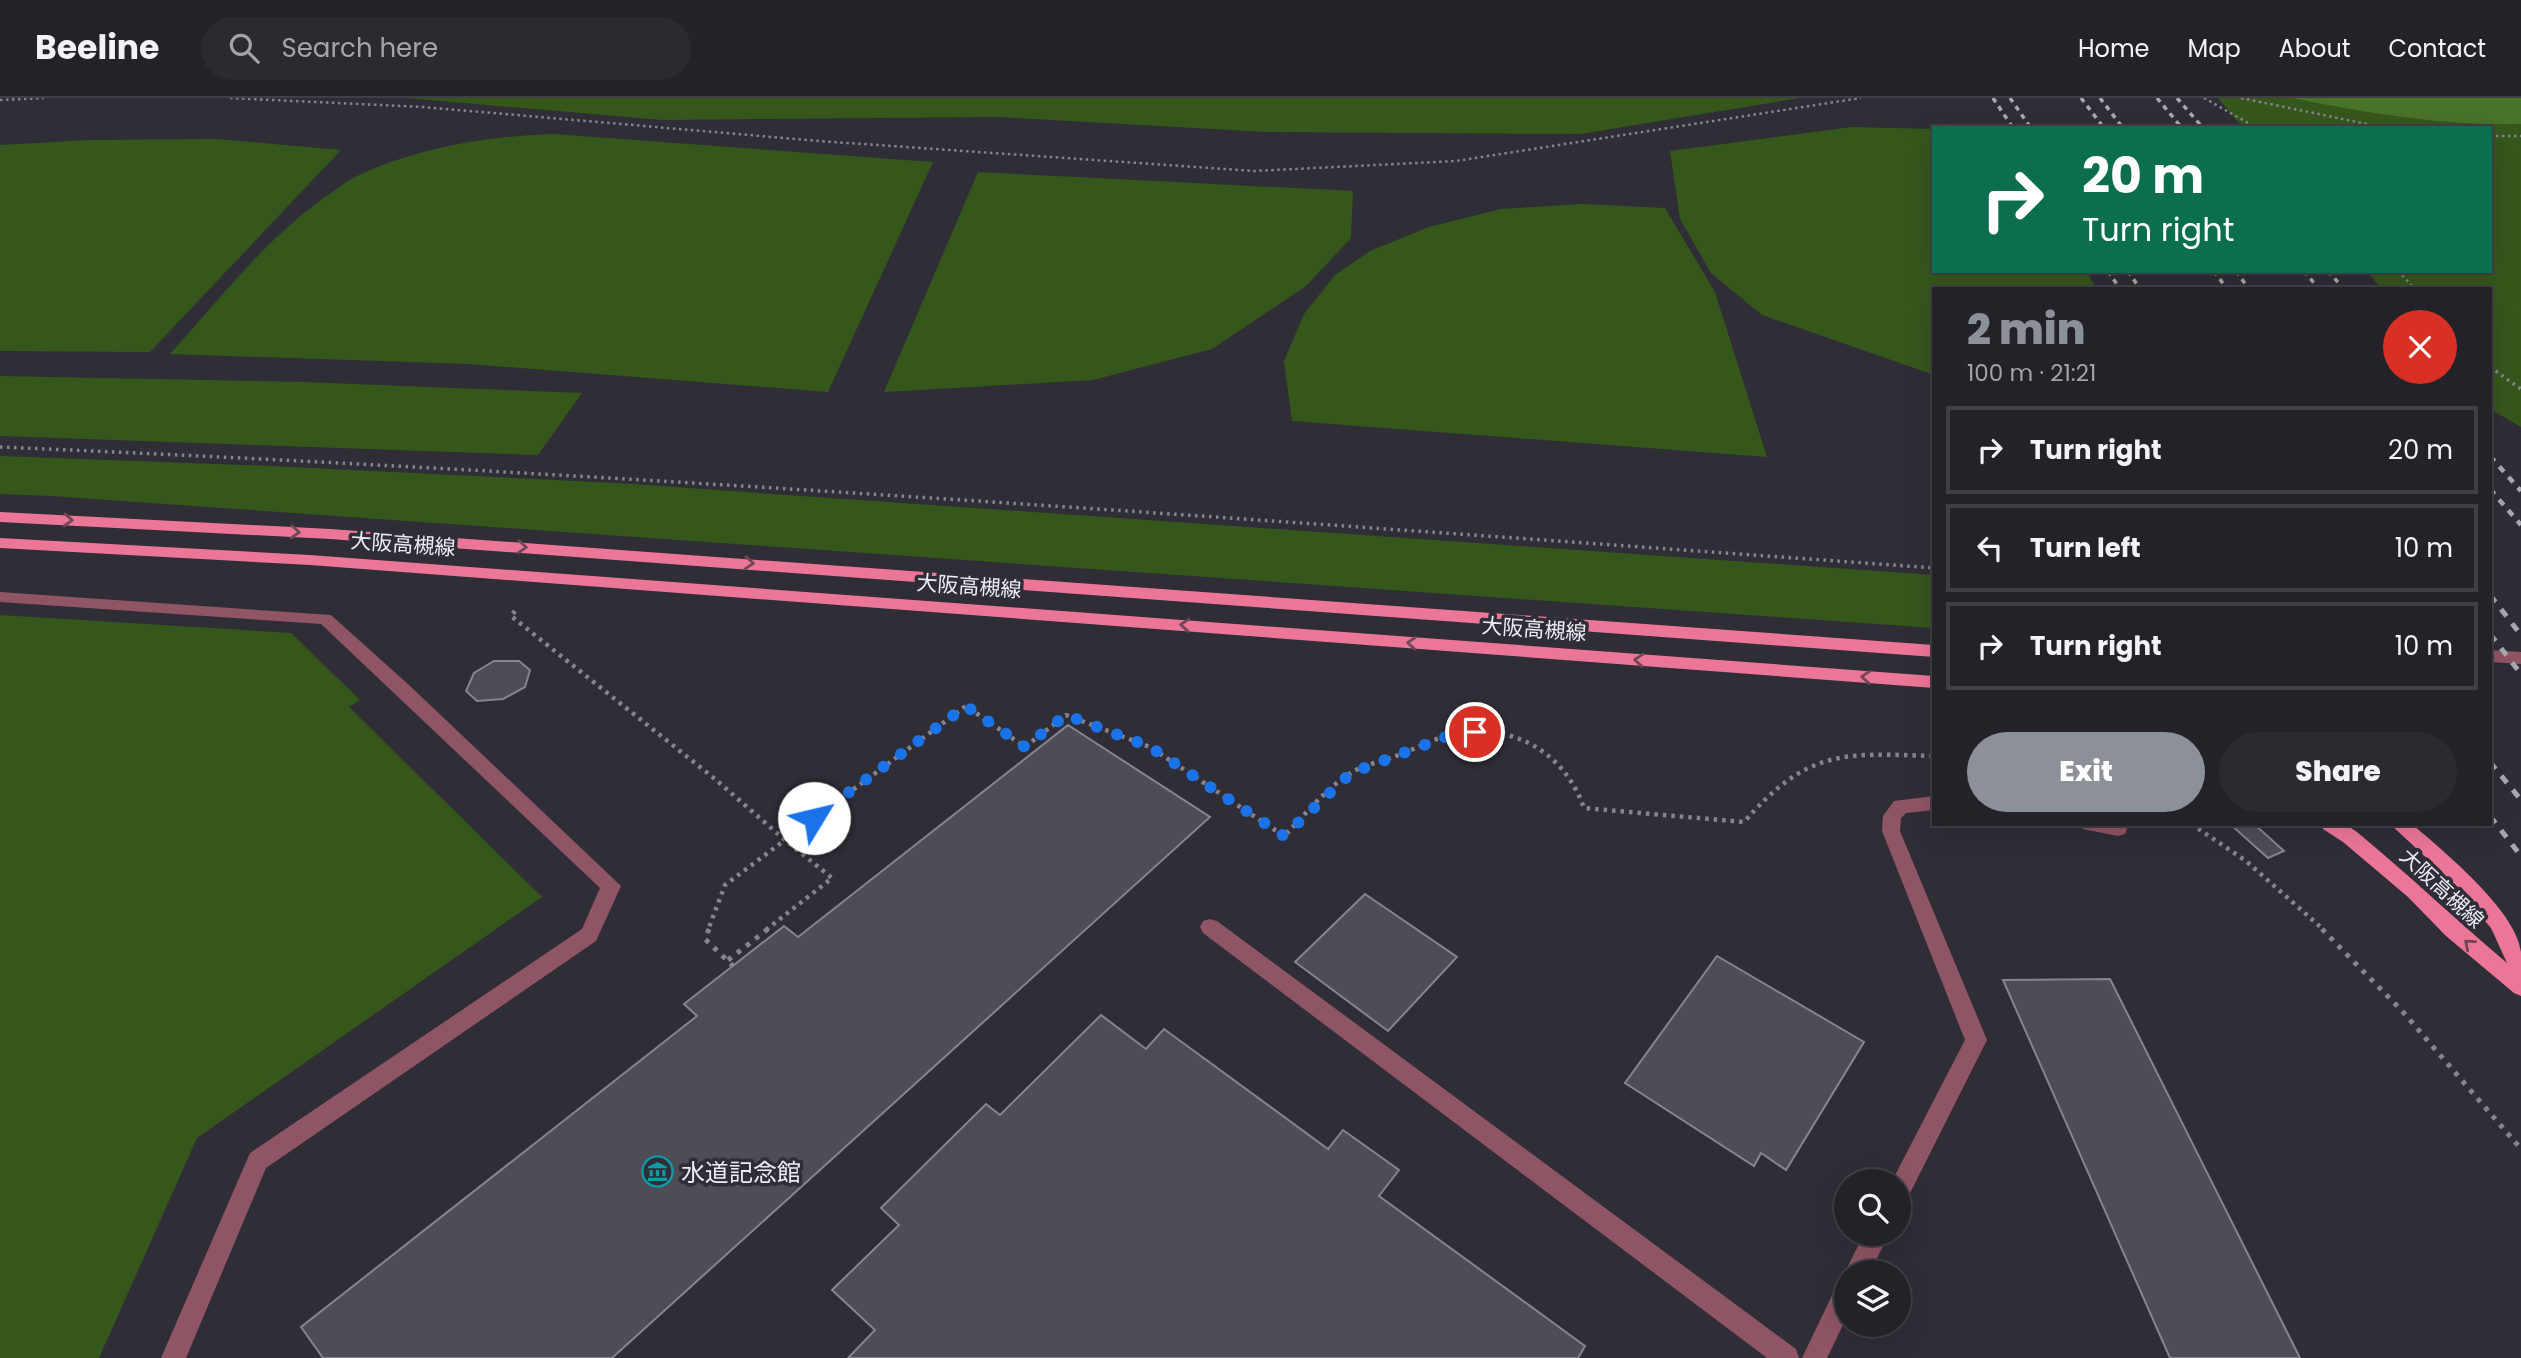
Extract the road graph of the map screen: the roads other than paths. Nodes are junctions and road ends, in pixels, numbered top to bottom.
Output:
1 (0, 517) edge
2 (0, 543) edge
3 (0, 597) edge
4 (1932, 651) edge
5 (2492, 656) edge
6 (2521, 658) edge
7 (1932, 682) edge
8 (1932, 803) edge
9 (2101, 826) edge
10 (2333, 826) edge
11 (2401, 826) edge
12 (2118, 829) dead end
13 (1210, 927) dead end
14 (2521, 972) edge
15 (2521, 988) edge
16 (1911, 1169) edge
17 (1834, 1318) edge
18 (174, 1358) edge
19 (1787, 1358) edge
20 (1814, 1358) edge

1 -> 4 main road, 大阪高槻線
7 -> 2 main road, 大阪高槻線
3 - 18 street
5 - 6 street
8 - 16 street
9 - 12 street
15 -> 10 main road, 大阪高槻線
11 - 14 main road, 大阪高槻線
13 - 19 street
17 - 20 street

